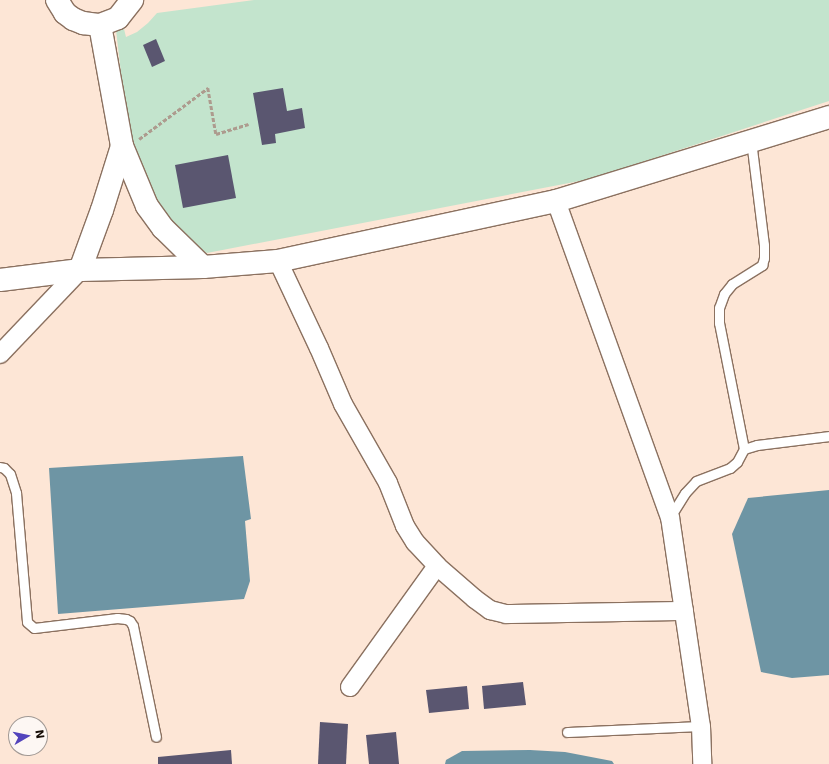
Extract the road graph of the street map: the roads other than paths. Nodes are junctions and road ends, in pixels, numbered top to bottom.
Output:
1 (57, 0) edge
2 (132, 0) edge
3 (100, 25) junction
4 (829, 117) edge
5 (751, 140) junction
6 (122, 146) junction
7 (556, 201) junction
8 (278, 261) junction
9 (203, 267) junction
10 (80, 270) junction
11 (0, 280) edge
12 (0, 354) edge
13 (829, 436) edge
14 (744, 449) junction
15 (0, 467) edge
16 (670, 517) junction
17 (437, 566) junction
18 (684, 611) junction
19 (350, 687) dead end
20 (701, 726) junction
21 (567, 732) dead end
22 (156, 737) dead end
23 (702, 764) edge

1 - 3 street
2 - 3 street
3 - 6 street
4 - 5 street
5 - 7 street
5 - 14 lane
6 - 9 street
6 - 10 street
7 - 8 street
7 - 16 street
8 - 9 street
8 - 17 street
9 - 10 street
10 - 11 street
10 - 12 street
13 - 14 lane
14 - 16 lane
15 - 22 lane
16 - 18 street
17 - 18 street
17 - 19 street
18 - 20 street
20 - 21 lane
20 - 23 street

